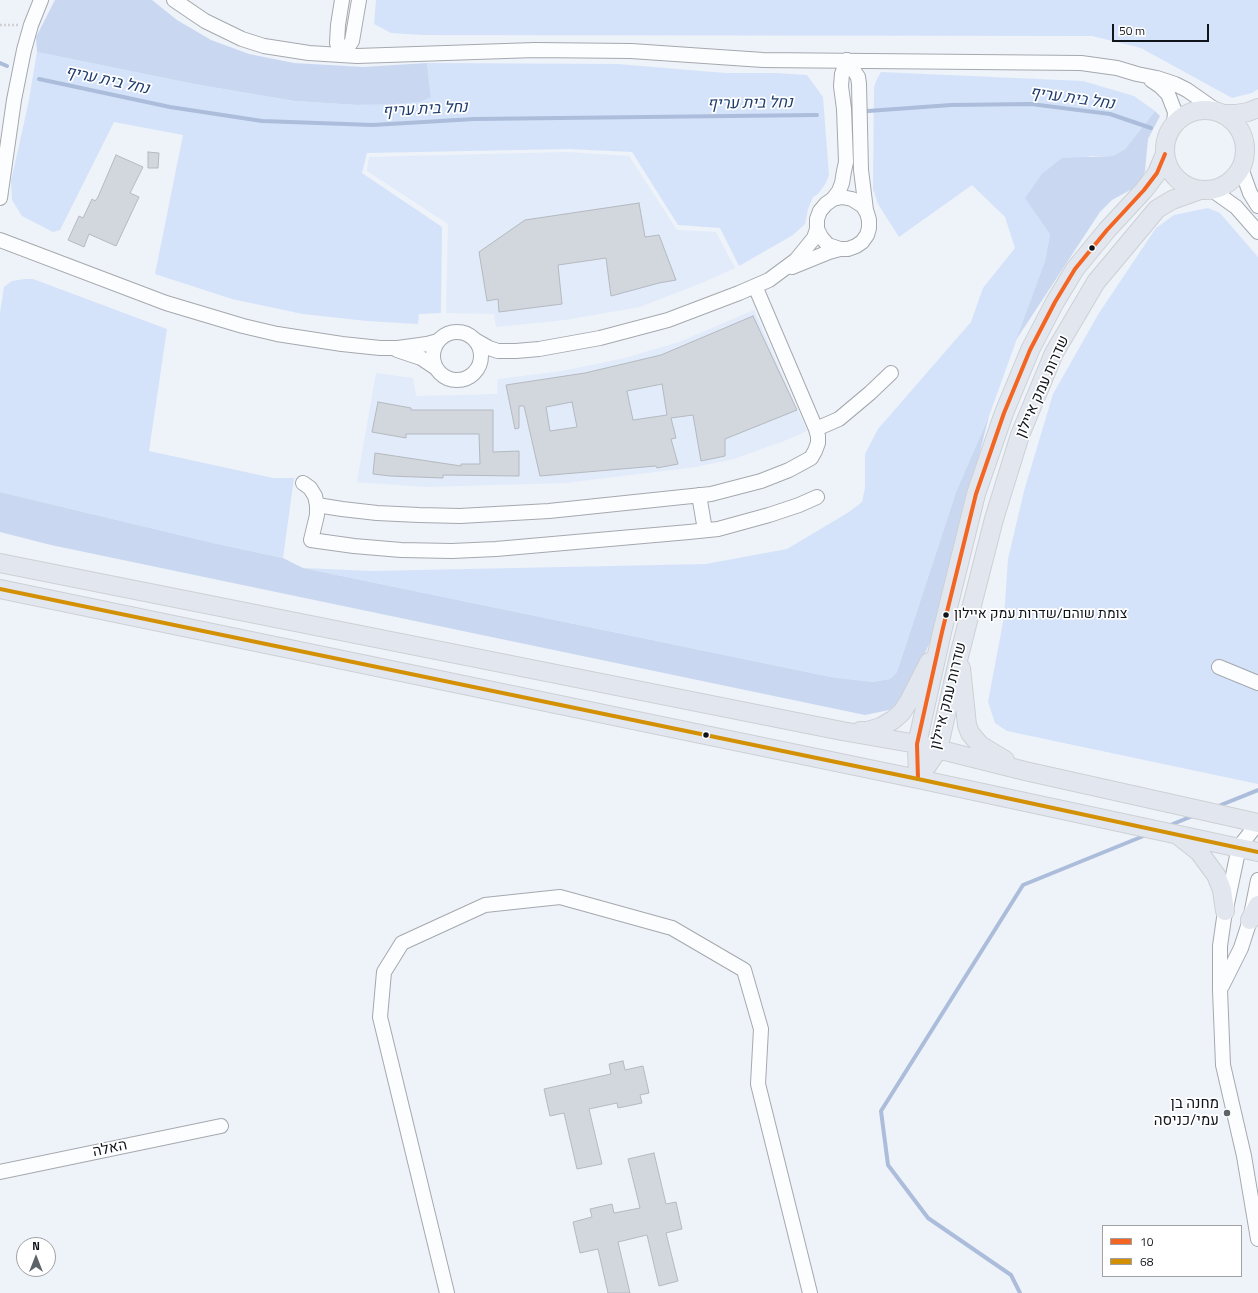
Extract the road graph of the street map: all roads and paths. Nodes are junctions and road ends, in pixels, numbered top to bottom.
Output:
1 (41, 0) edge
2 (174, 0) edge
3 (342, 0) edge
4 (359, 0) edge
5 (0, 25) edge
6 (31, 25) junction
7 (343, 55) junction
8 (847, 60) junction
9 (1137, 74) junction
10 (1258, 108) edge
11 (1220, 113) junction
12 (1174, 124) junction
13 (1258, 138) edge
14 (1165, 154) junction
15 (1244, 161) junction
16 (1206, 190) junction
17 (0, 198) edge
18 (833, 199) junction
19 (1258, 206) edge
20 (866, 210) junction
21 (817, 228) junction
22 (1258, 232) edge
23 (0, 240) edge
24 (840, 249) junction
25 (783, 271) junction
26 (755, 286) junction
27 (475, 340) junction
28 (438, 341) junction
29 (389, 348) junction
30 (516, 351) junction
31 (436, 368) junction
32 (476, 370) junction
33 (891, 373) dead end
34 (816, 429) junction
35 (304, 484) dead end
36 (699, 495) junction
37 (817, 497) dead end
38 (317, 505) junction
39 (705, 530) junction
40 (0, 558) edge
41 (8, 565) edge
42 (0, 589) edge
43 (942, 636) junction
44 (959, 656) junction
45 (1219, 667) dead end
46 (1258, 683) edge
47 (842, 732) junction
48 (917, 744) junction
49 (938, 750) junction
50 (1025, 771) junction
51 (918, 779) junction
52 (1258, 823) edge
53 (1174, 834) junction
54 (1239, 848) junction
55 (1258, 852) edge
56 (1258, 880) edge
57 (1225, 911) junction
58 (1254, 912) edge
59 (1220, 990) junction
60 (221, 1126) dead end
61 (0, 1172) edge
62 (1258, 1239) edge
63 (447, 1293) edge
64 (810, 1293) edge

1 - 6 street
2 - 7 street
3 - 7 street
4 - 7 street
5 - 6 path
6 - 17 street
7 - 8 street
8 - 9 street
8 - 18 street
8 - 20 street
9 - 11 street
9 - 12 street
10 - 11 main road
11 - 12 main road
11 - 15 main road
12 - 14 main road
13 - 15 main road
14 - 16 main road
14 - 43 main road, שדרות עמק איילון
15 - 16 main road
15 - 19 street
16 - 22 street
16 - 44 main road, שדרות עמק איילון
18 - 20 street
18 - 21 street
20 - 24 street
21 - 24 street
21 - 25 street
23 - 29 street
24 - 25 street
25 - 26 street
26 - 30 street
26 - 34 street
27 - 28 street
27 - 30 street
27 - 32 street
28 - 29 street
28 - 31 street
29 - 31 street
30 - 32 street
31 - 32 street
33 - 34 street
34 - 36 street
35 - 38 street
36 - 38 street
36 - 39 street
37 - 39 street
38 - 39 street
40 - 41 main road
41 - 47 main road
42 - 51 main road
43 - 47 main road
43 - 48 main road, שדרות עמק איילון
44 - 49 main road, שדרות עמק איילון
44 - 50 main road
45 - 46 street
47 - 48 main road
48 - 49 main road
48 - 51 main road, שדרות עמק איילון
49 - 50 main road
49 - 51 main road, שדרות עמק איילון
50 - 52 main road
51 - 53 main road
52 - 54 street
53 - 54 main road
53 - 57 main road
54 - 55 main road
54 - 57 street
56 - 58 street
57 - 59 street
58 - 59 street
59 - 62 street
60 - 61 street, האלה
63 - 64 street

